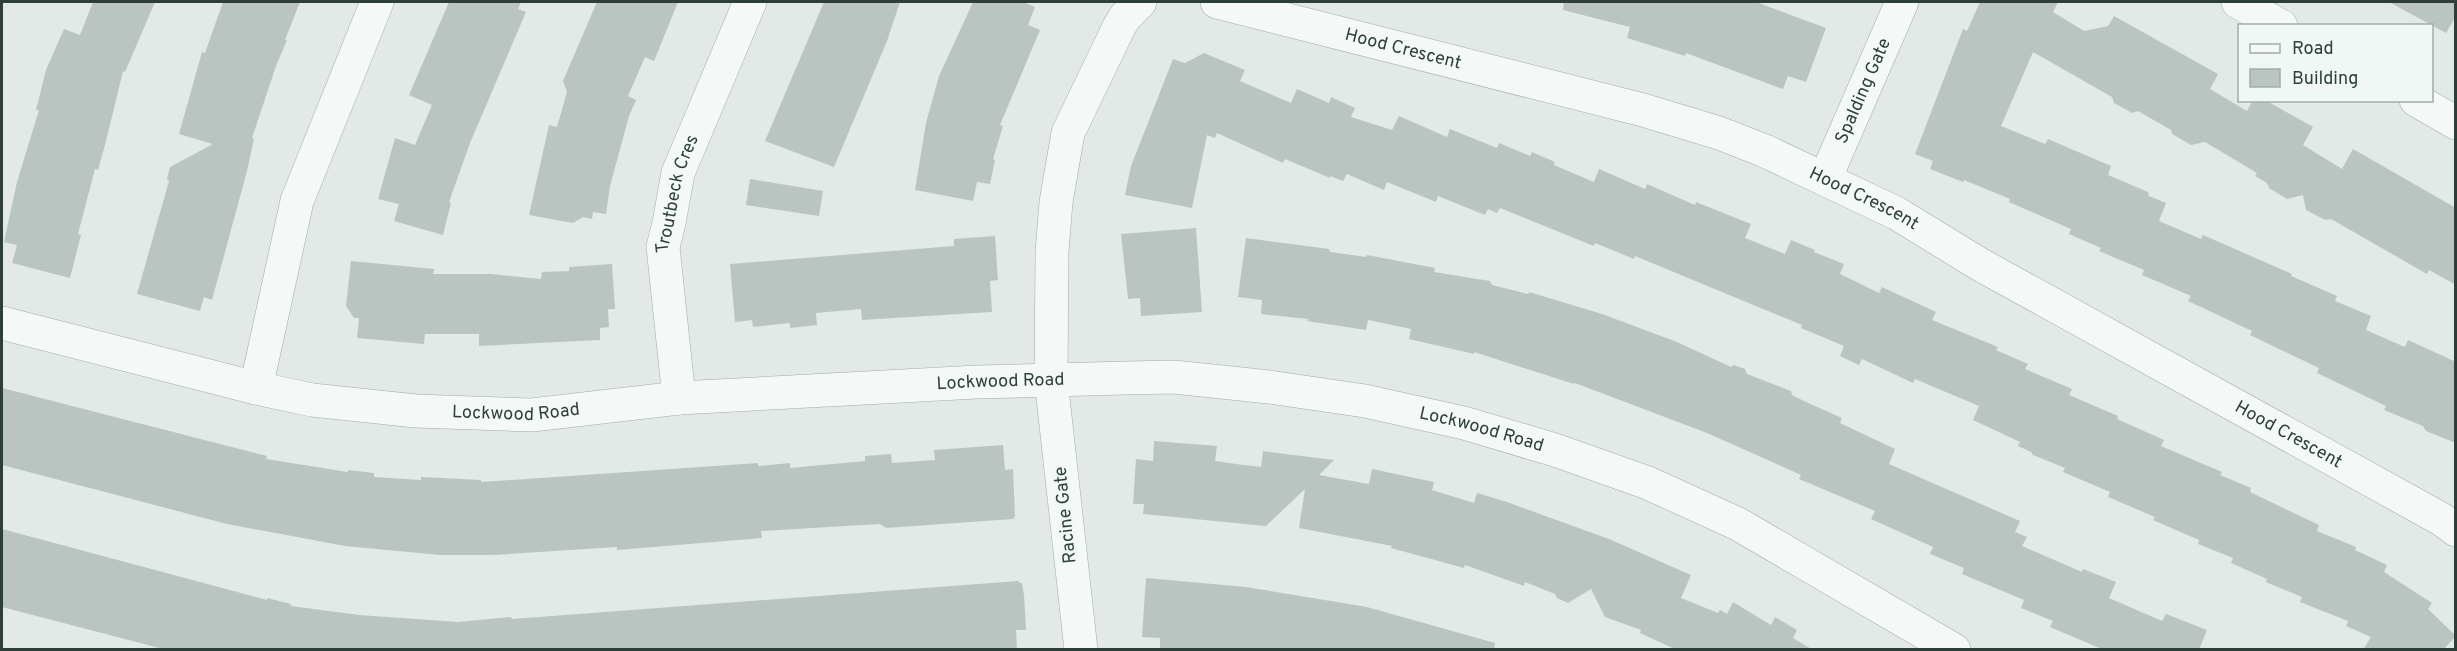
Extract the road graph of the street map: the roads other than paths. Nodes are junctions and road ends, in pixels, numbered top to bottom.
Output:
1 (377, 2) edge
2 (750, 2) edge
3 (1140, 2) edge
4 (1216, 2) edge
5 (1902, 2) edge
6 (2238, 2) edge
7 (2277, 24) edge
8 (2419, 102) edge
9 (2456, 123) edge
10 (1825, 179) junction
11 (2, 323) edge
12 (1051, 380) junction
13 (256, 388) junction
14 (679, 398) junction
15 (2456, 530) edge
16 (1081, 650) edge
17 (1954, 650) edge

1 - 13 street
2 - 14 street, Troutbeck Cres
3 - 12 street
4 - 10 street, Hood Crescent
5 - 10 street, Spalding Gate
6 - 7 street
8 - 9 street
10 - 15 street, Hood Crescent
11 - 13 street, Lockwood Road
12 - 14 street, Lockwood Road
12 - 16 street, Racine Gate
12 - 17 street, Lockwood Road
13 - 14 street, Lockwood Road

